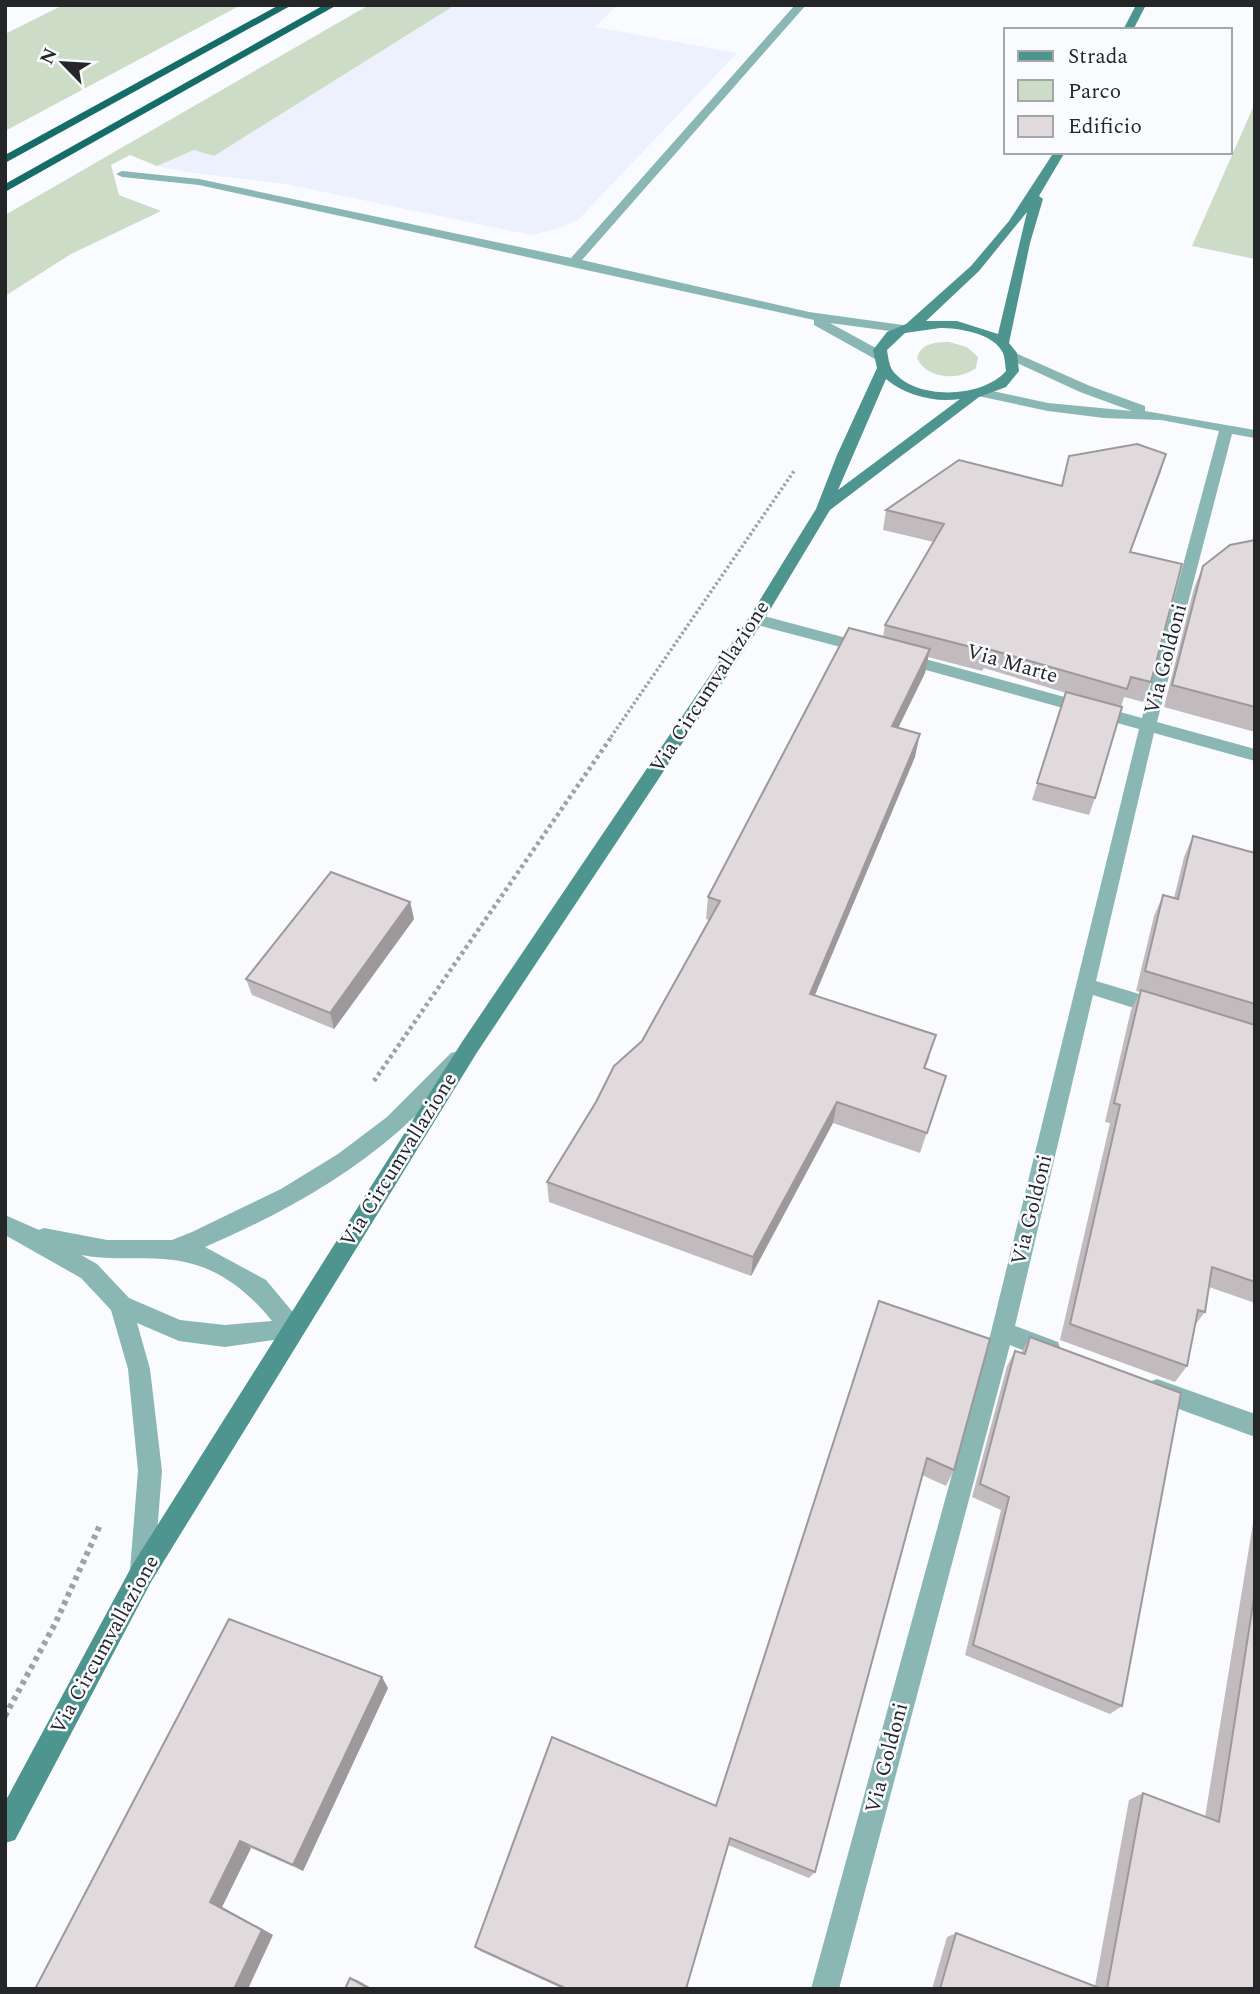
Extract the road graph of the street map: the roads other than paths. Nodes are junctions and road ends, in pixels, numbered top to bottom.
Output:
1 (288, 5) edge
2 (332, 5) edge
3 (801, 5) edge
4 (1141, 5) edge
5 (1129, 28) edge
6 (1059, 154) edge
7 (5, 160) edge
8 (122, 174) dead end
9 (1041, 188) junction
10 (5, 189) edge
11 (574, 261) junction
12 (809, 316) junction
13 (907, 328) junction
14 (1007, 349) junction
15 (882, 362) junction
16 (978, 394) junction
17 (1161, 416) junction
18 (1227, 428) junction
19 (1255, 433) edge
20 (823, 509) junction
21 (756, 619) junction
22 (1148, 725) junction
23 (1255, 755) edge
24 (1087, 986) junction
25 (1177, 1014) edge
26 (469, 1048) junction
27 (5, 1225) edge
28 (29, 1236) junction
29 (172, 1250) junction
30 (121, 1305) junction
31 (293, 1329) junction
32 (1002, 1332) junction
33 (1065, 1355) edge
34 (1141, 1384) edge
35 (1255, 1426) edge
36 (142, 1573) junction
37 (5, 1829) edge
38 (825, 1989) edge

1 - 7 highway
2 - 10 highway
3 - 11 street
4 - 5 main road
6 - 9 main road
8 - 11 street
9 - 13 main road
9 - 14 main road
11 - 12 street
12 - 13 street
12 - 15 street
13 - 14 main road
13 - 15 main road
14 - 16 main road
14 - 17 street
15 - 16 main road
15 - 20 main road, Via Circumvallazione
16 - 17 street
16 - 20 main road, Via Circumvallazione
17 - 18 street
18 - 19 street
18 - 22 street, Via Goldoni
20 - 21 main road, Via Circumvallazione
21 - 22 street, Via Marte
21 - 26 main road, Via Circumvallazione
22 - 23 street, Via Marte
22 - 24 street, Via Goldoni
24 - 25 street
24 - 32 street, Via Goldoni
26 - 29 street
26 - 31 main road, Via Circumvallazione
27 - 28 street
28 - 29 street
28 - 30 street
29 - 31 street
30 - 31 street
30 - 36 street
31 - 36 main road, Via Circumvallazione
32 - 33 street
32 - 38 street, Via Goldoni
34 - 35 street
36 - 37 main road, Via Circumvallazione

